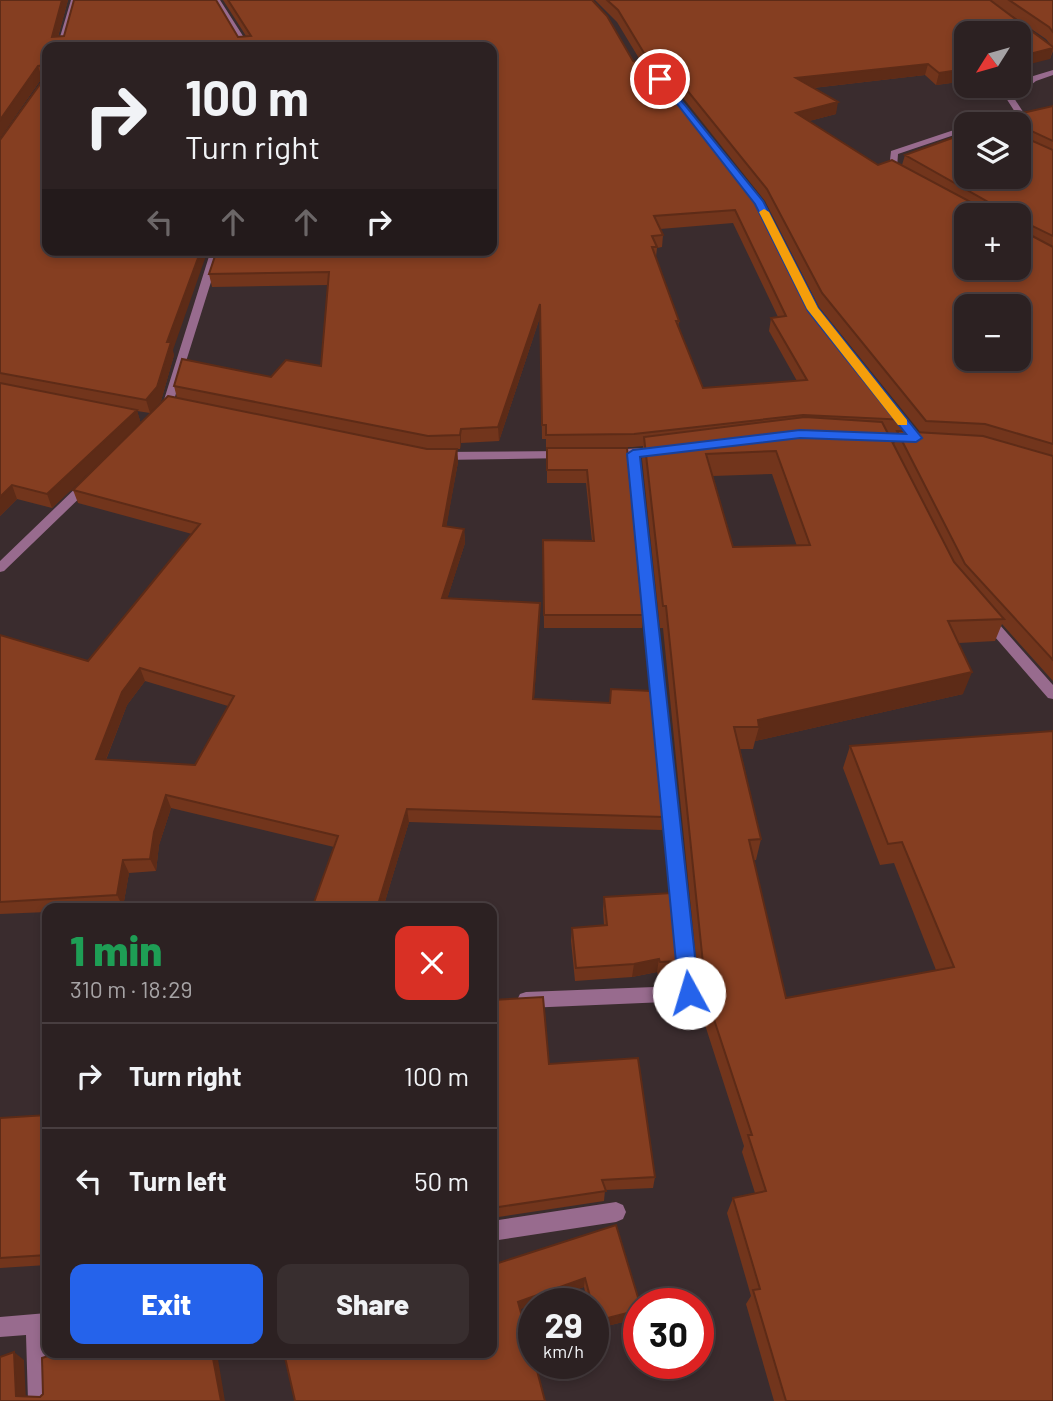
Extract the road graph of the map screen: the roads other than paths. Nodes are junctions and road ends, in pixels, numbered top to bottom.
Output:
1 (74, 0) edge
2 (217, 0) edge
3 (62, 42) edge
4 (243, 42) edge
5 (1053, 72) edge
6 (1019, 112) edge
7 (1034, 118) edge
8 (1031, 119) edge
9 (954, 132) edge
10 (905, 175) edge
11 (214, 256) edge
12 (182, 406) edge
13 (672, 449) edge
14 (592, 454) edge
15 (633, 454) junction
16 (579, 455) edge
17 (429, 456) edge
18 (96, 475) edge
19 (0, 568) edge
20 (980, 612) edge
21 (1053, 694) edge
22 (506, 1000) edge
23 (616, 1212) dead end
24 (497, 1230) edge
25 (42, 1325) edge
26 (0, 1327) edge
27 (39, 1401) edge

1 - 3 street
2 - 4 street
5 - 6 street
7 - 8 street
9 - 10 street
11 - 12 street
13 - 15 street
14 - 15 street
15 - 22 street
16 - 17 street
18 - 19 street
20 - 21 street
23 - 24 street
25 - 26 street
25 - 27 street

